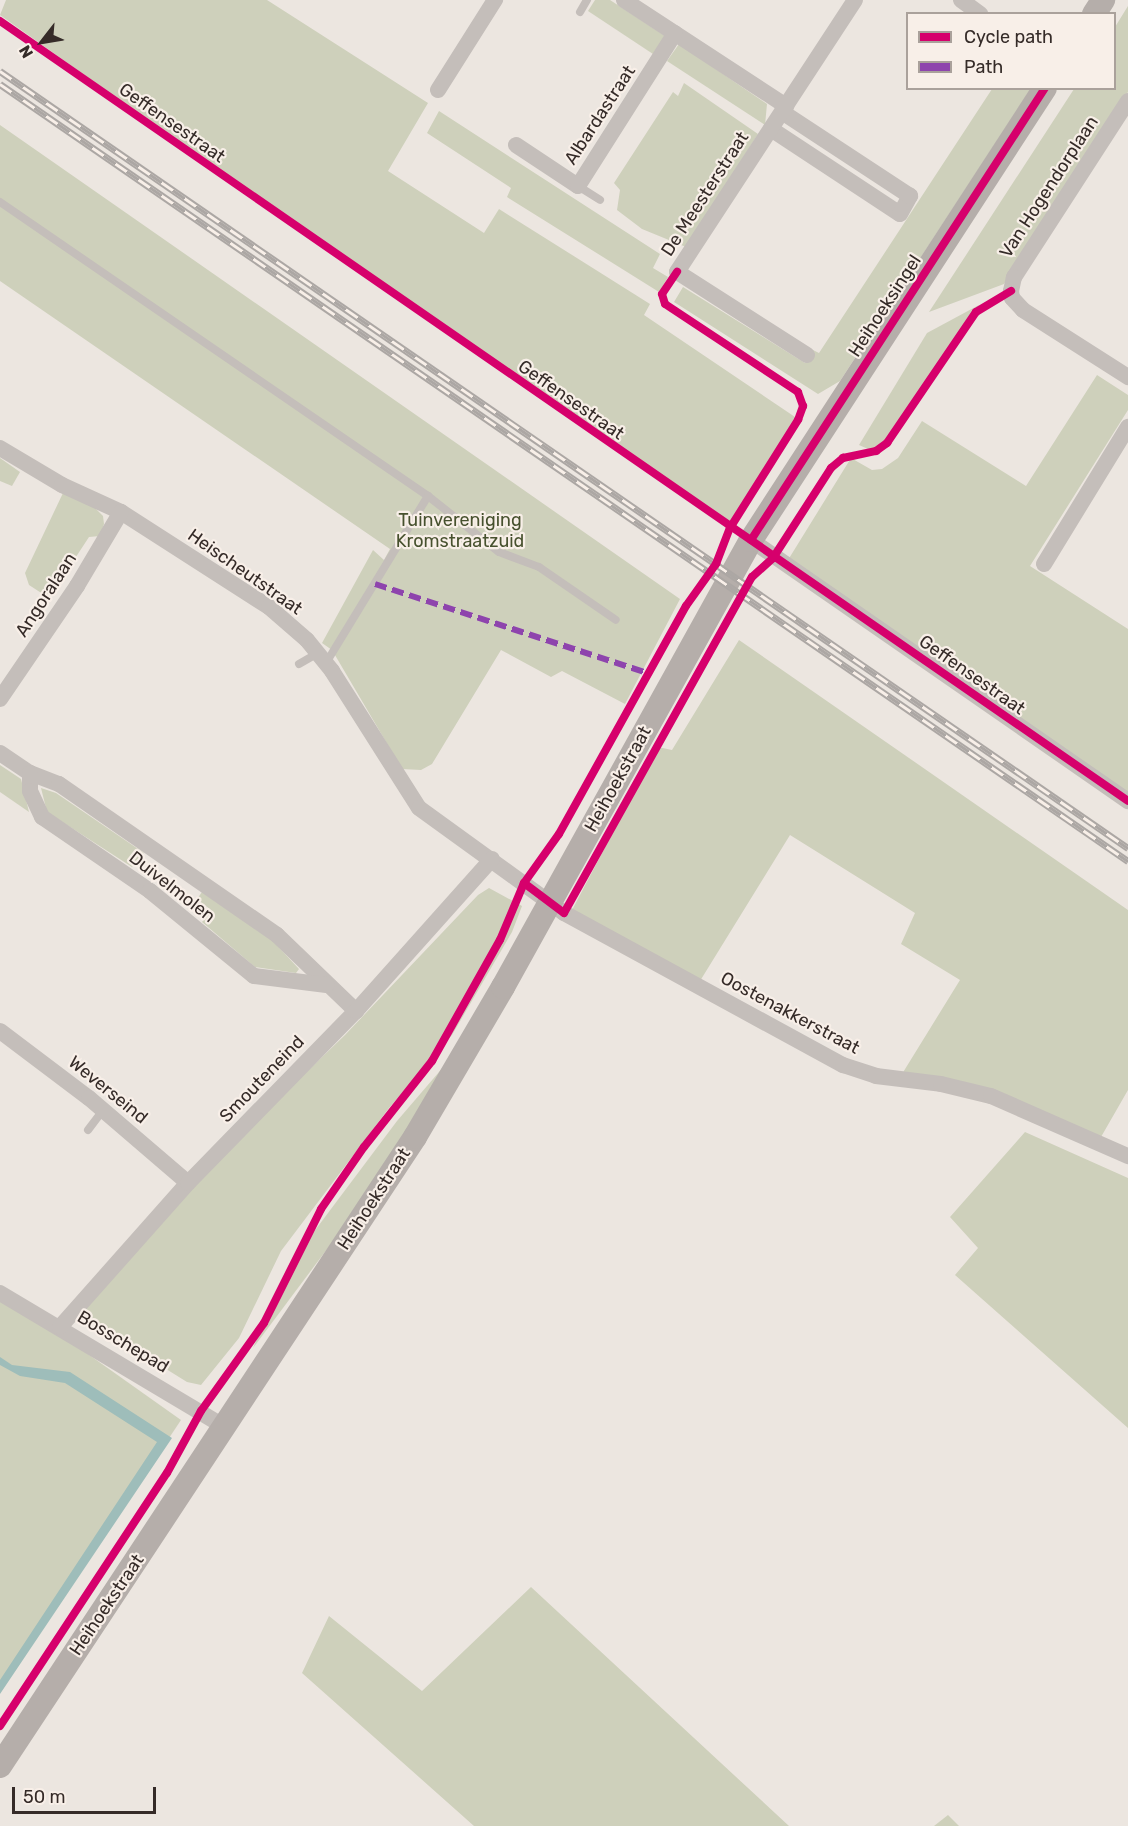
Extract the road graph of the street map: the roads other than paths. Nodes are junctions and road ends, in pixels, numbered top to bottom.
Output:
1 (495, 0) edge
2 (587, 0) edge
3 (855, 0) edge
4 (960, 0) edge
5 (634, 3) edge
6 (580, 12) dead end
7 (977, 12) edge
8 (675, 33) junction
9 (438, 90) dead end
10 (1044, 90) edge
11 (1128, 101) edge
12 (784, 109) junction
13 (771, 129) junction
14 (516, 146) dead end
15 (578, 186) junction
16 (600, 200) dead end
17 (0, 202) edge
18 (807, 355) dead end
19 (1128, 377) edge
20 (1128, 427) edge
21 (0, 447) edge
22 (428, 496) junction
23 (121, 512) junction
24 (751, 540) junction
25 (1044, 564) dead end
26 (711, 609) joint
27 (616, 620) dead end
28 (322, 658) junction
29 (298, 664) dead end
30 (0, 699) edge
31 (0, 753) edge
32 (30, 773) junction
33 (1128, 801) edge
34 (492, 859) junction
35 (550, 902) junction
36 (326, 986) junction
37 (356, 1011) junction
38 (0, 1031) edge
39 (103, 1110) junction
40 (88, 1130) dead end
41 (1128, 1155) edge
42 (188, 1183) junction
43 (0, 1293) edge
44 (60, 1327) junction
45 (225, 1426) junction
46 (0, 1766) edge

1 - 9 street
2 - 6 lane
3 - 12 street, De Meesterstraat
4 - 7 street
5 - 8 street
8 - 12 street
8 - 15 street, Albardastraat
10 - 24 street, Heihoeksingel
11 - 19 street, Van Hogendorplaan
12 - 13 street, De Meesterstraat
12 - 13 street, De Meesterstraat
13 - 18 street, De Meesterstraat
14 - 15 street, Albardastraat
15 - 16 lane
17 - 22 lane
20 - 25 street
21 - 23 street, Heischeutstraat
22 - 27 lane
22 - 28 lane
23 - 28 street, Heischeutstraat
23 - 30 street, Angoralaan
24 - 26 street, Heihoeksingel
24 - 33 street, Geffensestraat
26 - 35 street, Heihoekstraat
28 - 29 lane
28 - 34 street, Heischeutstraat
31 - 32 street, Duivelmolen
32 - 36 street, Duivelmolen
32 - 36 street, Duivelmolen
34 - 35 street, Heischeutstraat
34 - 37 street, Smouteneind
35 - 41 street, Oostenakkerstraat
35 - 45 street, Heihoekstraat
36 - 37 street, Duivelmolen
37 - 42 street, Smouteneind
38 - 39 street, Weverseind
39 - 40 lane
39 - 42 street, Weverseind
42 - 44 street, Smouteneind
43 - 44 street, Bosschepad
44 - 45 street, Bosschepad
45 - 46 street, Heihoekstraat

